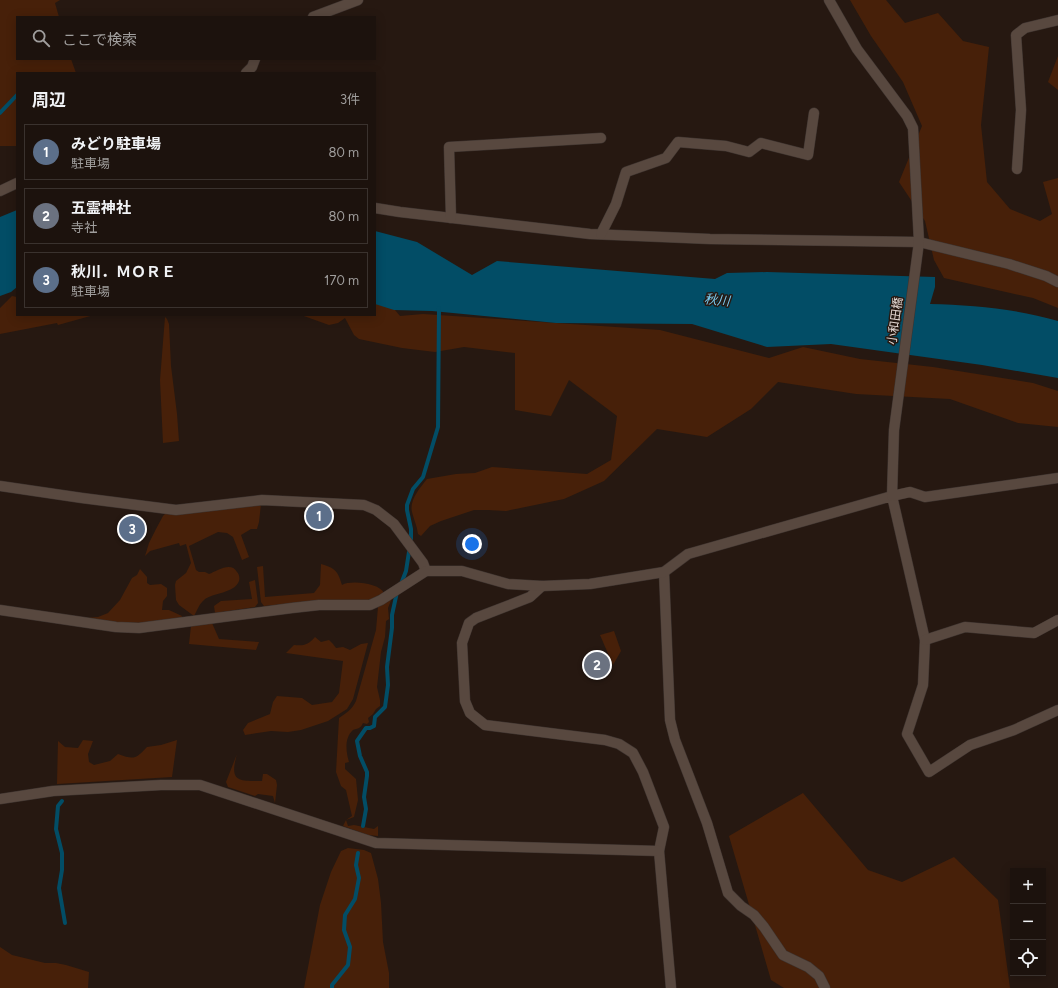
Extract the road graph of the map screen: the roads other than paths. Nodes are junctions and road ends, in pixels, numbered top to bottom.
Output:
1 (358, 0) edge
2 (829, 0) edge
3 (316, 16) edge
4 (1058, 20) edge
5 (255, 60) edge
6 (247, 72) edge
7 (814, 113) dead end
8 (601, 138) dead end
9 (1017, 169) dead end
10 (16, 183) edge
11 (0, 191) edge
12 (376, 208) edge
13 (451, 218) junction
14 (602, 234) junction
15 (918, 246) junction
16 (1058, 282) edge
17 (1058, 478) edge
18 (0, 486) edge
19 (426, 571) junction
20 (664, 572) junction
21 (542, 586) junction
22 (0, 610) edge
23 (1058, 620) edge
24 (925, 640) junction
25 (1058, 710) edge
26 (0, 799) edge
27 (659, 851) junction
28 (671, 988) edge
29 (825, 988) edge

1 - 3 street
2 - 15 street, 小和田橋
4 - 9 street
5 - 6 street
7 - 14 street
8 - 13 street
10 - 11 street
12 - 13 street
13 - 14 street
14 - 15 street
15 - 16 street
15 - 17 street, 小和田橋
18 - 19 street
19 - 21 street
19 - 22 street
20 - 21 street
20 - 24 street
20 - 29 street
21 - 27 street
23 - 24 street
24 - 25 street
26 - 27 street
27 - 28 street

